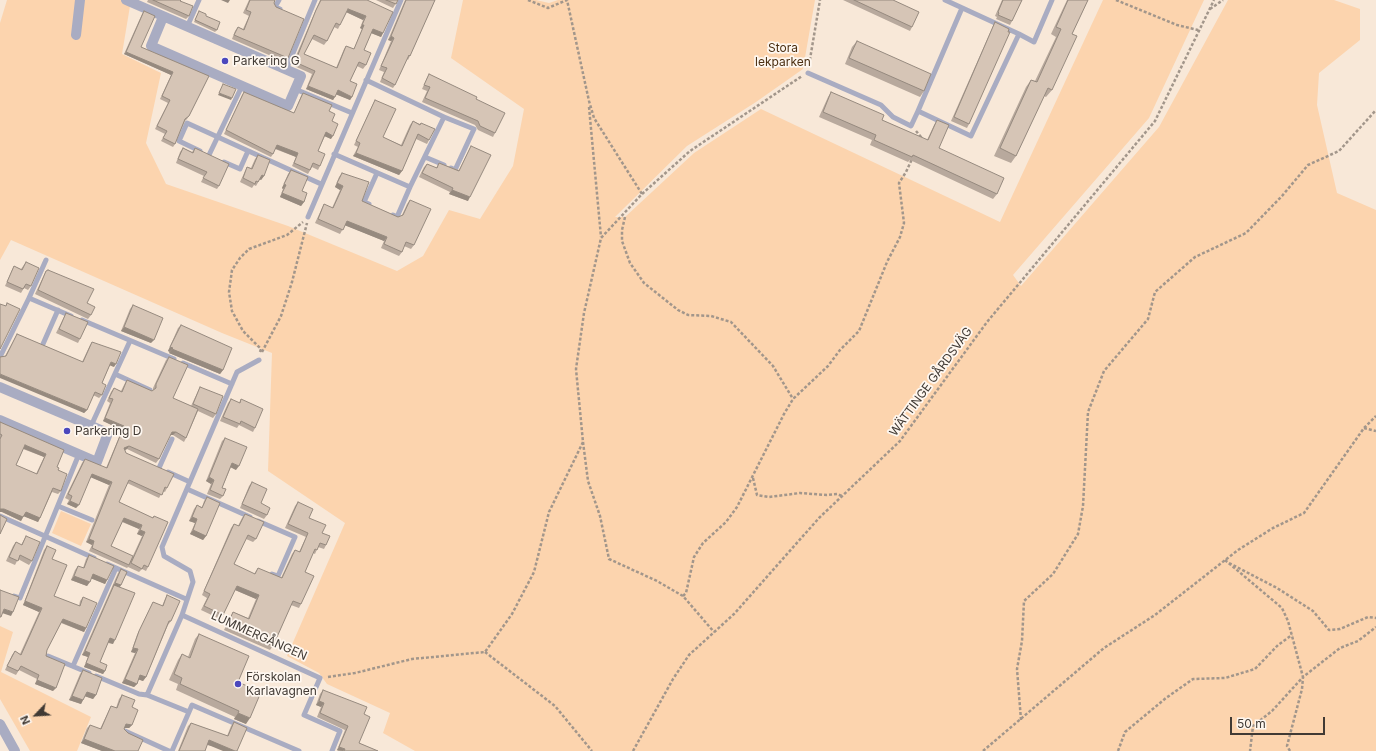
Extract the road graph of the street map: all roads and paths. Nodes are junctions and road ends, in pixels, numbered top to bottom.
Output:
1 (80, 0) edge
2 (126, 0) edge
3 (199, 0) edge
4 (279, 0) edge
5 (315, 0) edge
6 (401, 0) edge
7 (528, 0) edge
8 (820, 0) edge
9 (945, 0) edge
10 (1052, 0) edge
11 (1116, 0) edge
12 (1214, 0) edge
13 (1223, 0) edge
14 (962, 8) junction
15 (1209, 9) junction
16 (388, 10) edge
17 (288, 12) edge
18 (395, 13) junction
19 (163, 16) junction
20 (300, 17) edge
21 (306, 20) junction
22 (187, 27) junction
23 (1198, 30) junction
24 (1019, 34) junction
25 (76, 35) dead end
26 (286, 70) junction
27 (808, 73) junction
28 (366, 80) junction
29 (242, 86) junction
30 (295, 89) junction
31 (589, 101) junction
32 (1376, 110) edge
33 (918, 111) junction
34 (352, 113) junction
35 (444, 117) junction
36 (911, 126) junction
37 (218, 137) junction
38 (918, 144) edge
39 (248, 151) junction
40 (334, 154) junction
41 (210, 155) junction
42 (425, 157) junction
43 (912, 158) edge
44 (377, 173) junction
45 (322, 184) junction
46 (410, 187) junction
47 (642, 194) junction
48 (377, 208) edge
49 (390, 214) edge
50 (625, 217) dead end
51 (308, 218) junction
52 (601, 238) junction
53 (46, 260) dead end
54 (30, 298) junction
55 (58, 310) junction
56 (130, 341) junction
57 (43, 344) edge
58 (0, 357) edge
59 (259, 360) junction
60 (115, 374) junction
61 (232, 384) junction
62 (0, 387) edge
63 (150, 390) edge
64 (793, 399) junction
65 (1376, 416) edge
66 (0, 421) edge
67 (91, 426) junction
68 (1364, 428) junction
69 (1376, 431) edge
70 (172, 439) edge
71 (583, 442) junction
72 (79, 454) junction
73 (152, 465) edge
74 (159, 468) junction
75 (752, 477) junction
76 (190, 482) junction
77 (187, 489) junction
78 (842, 496) junction
79 (58, 506) junction
80 (0, 516) edge
81 (92, 520) dead end
82 (46, 536) junction
83 (1225, 560) junction
84 (116, 568) junction
85 (264, 570) edge
86 (7, 593) edge
87 (683, 596) junction
88 (186, 599) junction
89 (182, 615) junction
90 (1376, 618) edge
91 (1376, 628) edge
92 (714, 632) junction
93 (1292, 635) junction
94 (485, 652) junction
95 (48, 656) edge
96 (73, 666) junction
97 (1303, 677) junction
98 (320, 678) junction
99 (147, 694) junction
100 (189, 712) junction
101 (1021, 720) junction
102 (0, 724) edge
103 (125, 731) edge
104 (15, 751) edge
105 (169, 751) edge
106 (172, 751) edge
107 (299, 751) edge
108 (332, 751) edge
109 (592, 751) edge
110 (633, 751) edge
111 (983, 751) edge
112 (1118, 751) edge
113 (1250, 751) edge
114 (1290, 751) edge

1 - 25 street
2 - 19 street
3 - 22 lane
4 - 17 lane
5 - 21 lane
6 - 18 lane
7 - 31 path
8 - 27 path
9 - 14 lane
10 - 24 lane
11 - 23 path
12 - 15 path, WÄTTINGE GÅRDSVÄG
13 - 15 path
14 - 24 lane
14 - 33 lane
15 - 23 path, WÄTTINGE GÅRDSVÄG
16 - 18 lane
18 - 28 lane
19 - 22 street
19 - 29 street
20 - 21 lane
21 - 26 lane
22 - 26 street
23 - 78 path, WÄTTINGE GÅRDSVÄG
24 - 33 lane
26 - 30 street
27 - 36 lane
27 - 47 path
28 - 34 lane
28 - 35 lane
29 - 30 street
29 - 37 lane
30 - 34 lane
31 - 47 path
31 - 52 path
32 - 101 path
33 - 36 lane
34 - 40 lane
35 - 42 lane
35 - 42 lane
36 - 38 path
37 - 39 lane
37 - 41 lane
37 - 41 lane
39 - 41 lane
39 - 45 lane
40 - 44 lane
40 - 45 lane
42 - 46 lane
43 - 64 path
44 - 46 lane
44 - 48 lane
45 - 51 lane
46 - 49 lane
47 - 52 path
50 - 64 path
51 - 59 path
51 - 59 path
52 - 71 path
53 - 54 lane
54 - 55 lane
54 - 58 lane
55 - 56 lane
55 - 57 lane
56 - 60 lane
56 - 61 lane
59 - 61 lane
60 - 63 lane
60 - 67 lane
61 - 76 lane
62 - 67 street
64 - 75 path
65 - 68 path
66 - 72 street
67 - 72 street
68 - 69 path
68 - 83 path
70 - 74 lane
71 - 87 path
71 - 94 path
72 - 79 lane
73 - 74 lane
74 - 76 lane
75 - 78 path
75 - 87 path
76 - 77 lane
77 - 85 lane
77 - 88 lane
78 - 92 path, WÄTTINGE GÅRDSVÄG
79 - 81 lane
79 - 82 lane
80 - 82 lane
82 - 84 lane
82 - 86 lane
83 - 90 path
83 - 93 path
83 - 101 path
84 - 88 lane
84 - 96 lane
87 - 92 path
88 - 89 lane
89 - 98 lane, LUMMERGÅNGEN
89 - 99 lane
91 - 97 path
92 - 110 path, WÄTTINGE GÅRDSVÄG
93 - 97 path
93 - 112 path
94 - 98 path
94 - 109 path
95 - 96 lane
96 - 99 lane
97 - 113 path
97 - 114 path
98 - 108 lane
99 - 100 lane
100 - 106 lane
100 - 107 lane
101 - 111 path
102 - 104 street
103 - 105 lane

